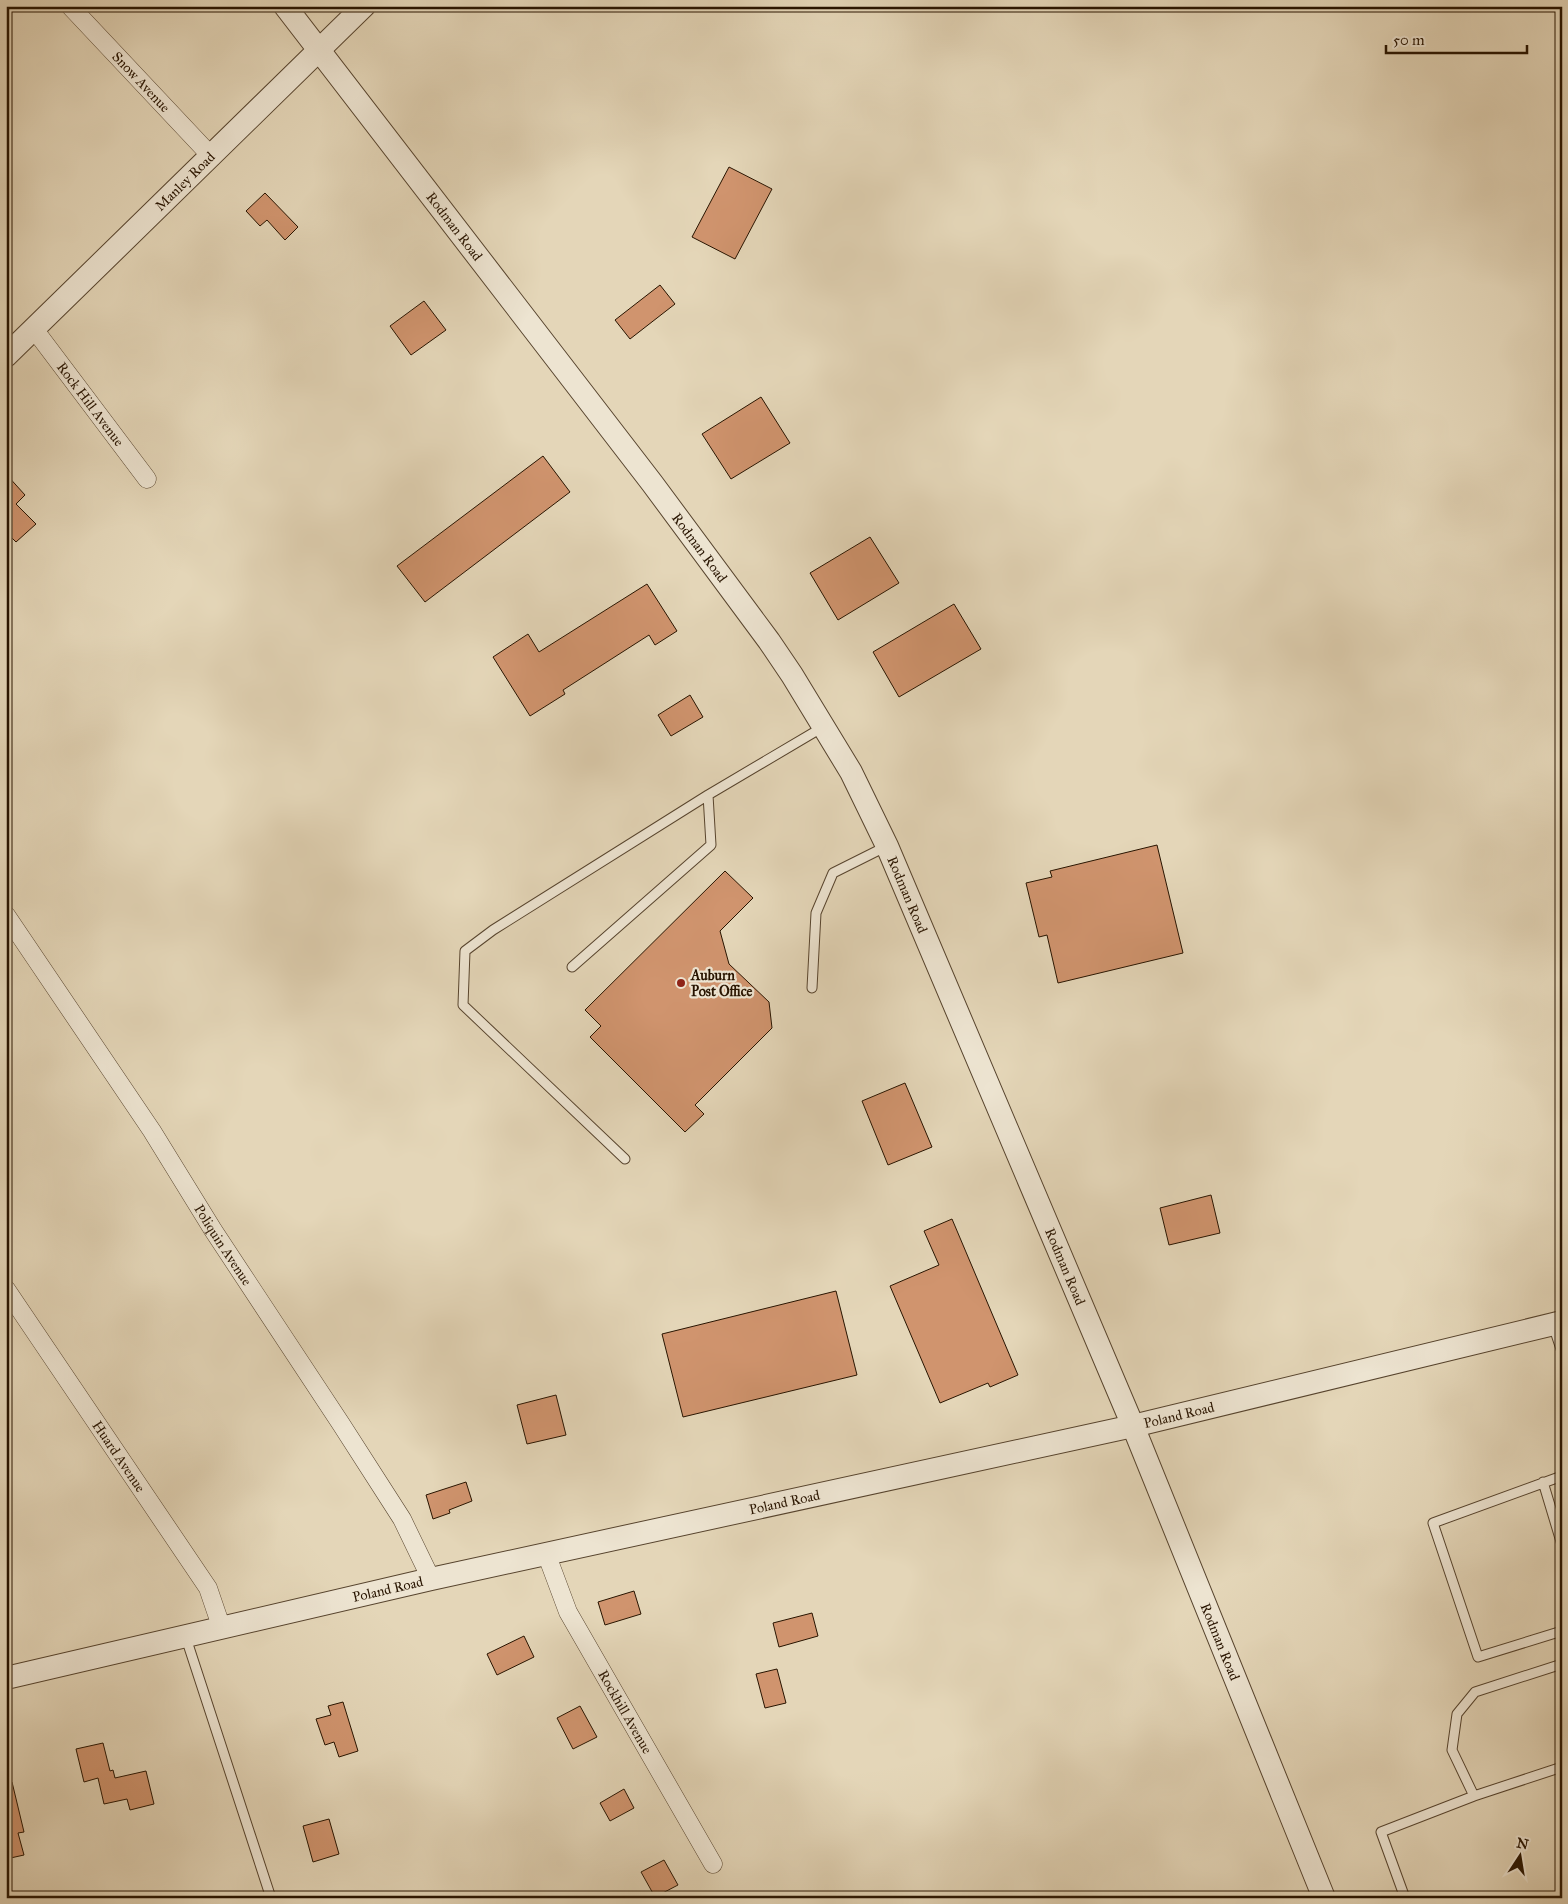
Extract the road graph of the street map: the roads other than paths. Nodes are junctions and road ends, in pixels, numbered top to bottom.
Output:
1 (70, 6) edge
2 (285, 6) edge
3 (364, 6) edge
4 (319, 50) junction
5 (212, 156) junction
6 (34, 329) junction
7 (6, 356) edge
8 (147, 479) dead end
9 (823, 727) junction
10 (708, 794) junction
11 (887, 846) junction
12 (6, 915) edge
13 (572, 967) dead end
14 (812, 988) dead end
15 (625, 1159) dead end
16 (6, 1288) edge
17 (1557, 1323) edge
18 (1562, 1352) edge
19 (1132, 1426) junction
20 (1562, 1476) edge
21 (1543, 1482) junction
22 (1562, 1545) edge
23 (546, 1553) junction
24 (431, 1579) junction
25 (222, 1629) junction
26 (1562, 1631) edge
27 (186, 1637) junction
28 (1562, 1664) edge
29 (7, 1677) edge
30 (1562, 1767) edge
31 (1474, 1796) junction
32 (713, 1864) dead end
33 (271, 1898) edge
34 (1324, 1898) edge
35 (1406, 1898) edge

1 - 5 street, Snow Avenue
2 - 4 street, Rodman Road
3 - 4 street, Manley Road
4 - 5 street, Manley Road
4 - 9 street, Rodman Road
5 - 6 street, Manley Road
6 - 7 street, Manley Road
6 - 8 street, Rock Hill Avenue
9 - 10 lane
9 - 11 street, Rodman Road
10 - 13 lane
10 - 15 lane
11 - 14 lane
11 - 19 street, Rodman Road
12 - 24 street, Poliquin Avenue
16 - 25 street, Huard Avenue
17 - 18 lane
17 - 19 street, Poland Road
19 - 23 street, Poland Road
19 - 34 street, Rodman Road
20 - 21 lane
21 - 22 lane
21 - 26 lane
23 - 24 street, Poland Road
23 - 32 street, Rockhill Avenue
24 - 25 street, Poland Road
25 - 27 street, Poland Road
27 - 29 street, Poland Road
27 - 33 lane
28 - 31 lane
30 - 31 lane
31 - 35 lane

